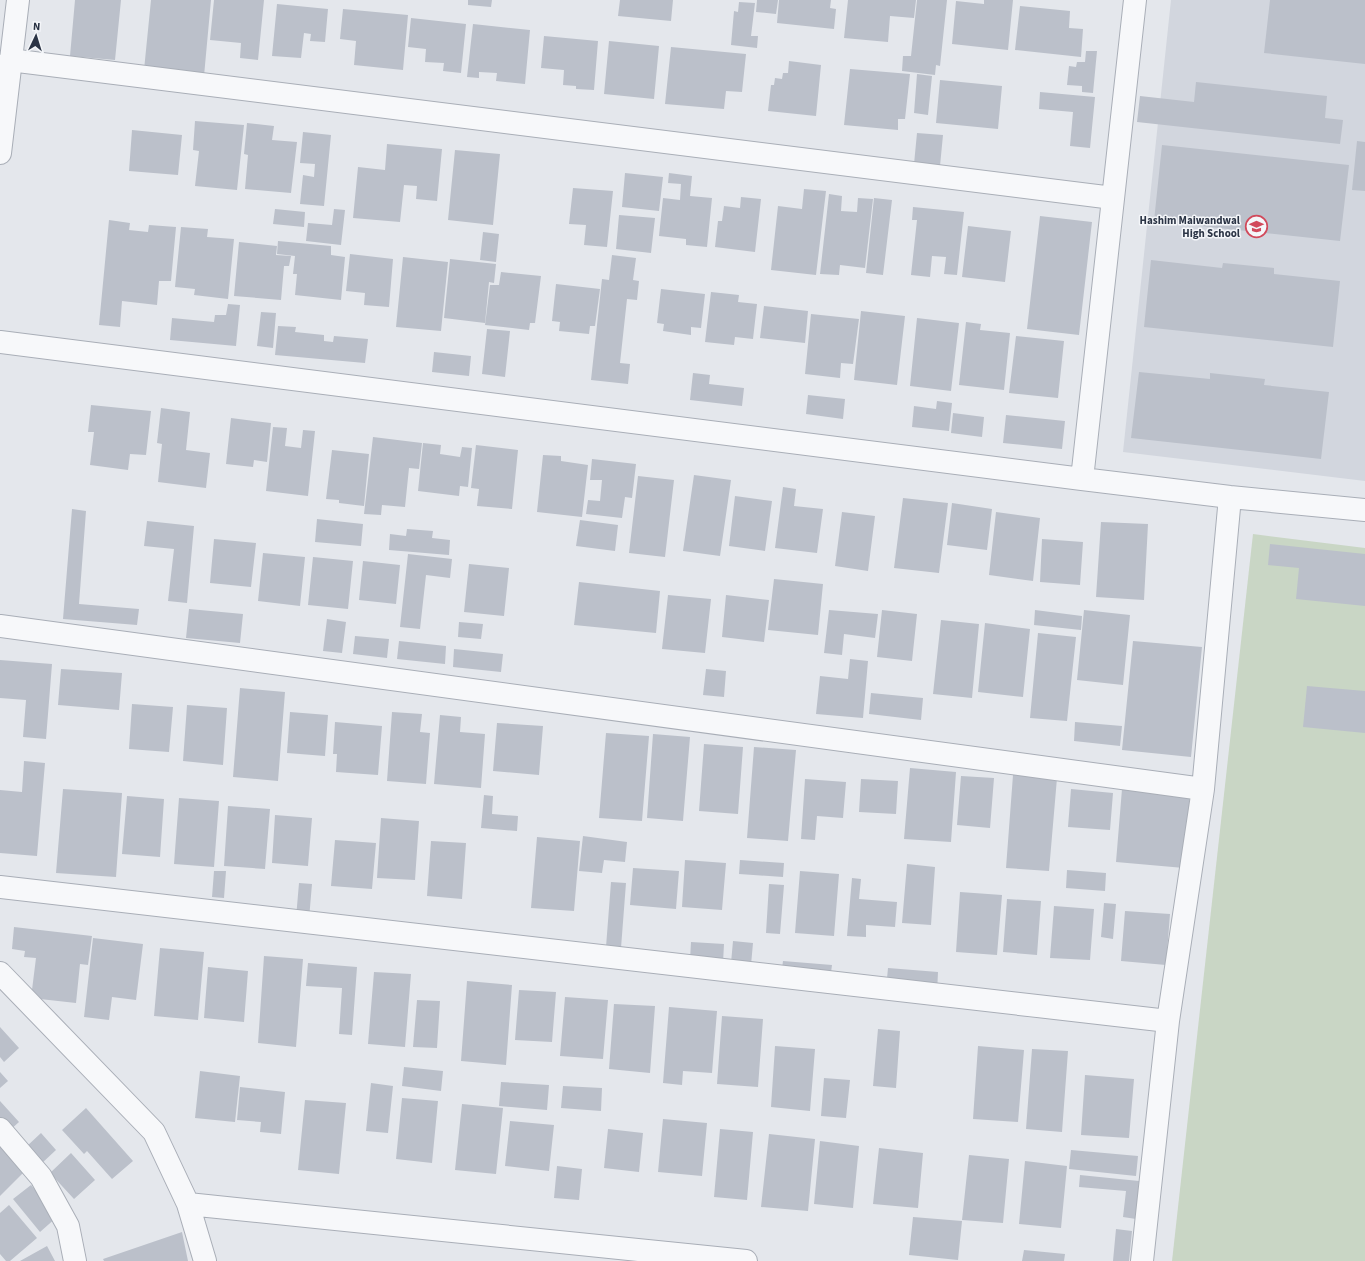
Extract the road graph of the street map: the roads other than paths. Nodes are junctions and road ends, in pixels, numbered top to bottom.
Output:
1 (18, 0) edge
2 (1135, 0) edge
3 (6, 72) edge
4 (0, 153) edge
5 (1113, 198) junction
6 (0, 342) edge
7 (1082, 479) junction
8 (1230, 497) junction
9 (1365, 510) edge
10 (0, 626) edge
11 (1203, 789) junction
12 (0, 887) edge
13 (0, 973) edge
14 (1168, 1021) junction
15 (0, 1129) edge
16 (188, 1204) junction
17 (75, 1261) edge
18 (205, 1261) edge
19 (746, 1261) edge
20 (1142, 1261) edge

1 - 3 street
2 - 5 street
3 - 4 street
3 - 5 street
5 - 7 street
6 - 7 street
7 - 8 street
8 - 9 street
8 - 11 street
10 - 11 street
11 - 14 street
12 - 14 street
13 - 16 street
14 - 20 street
15 - 17 street
16 - 18 street
16 - 19 street

